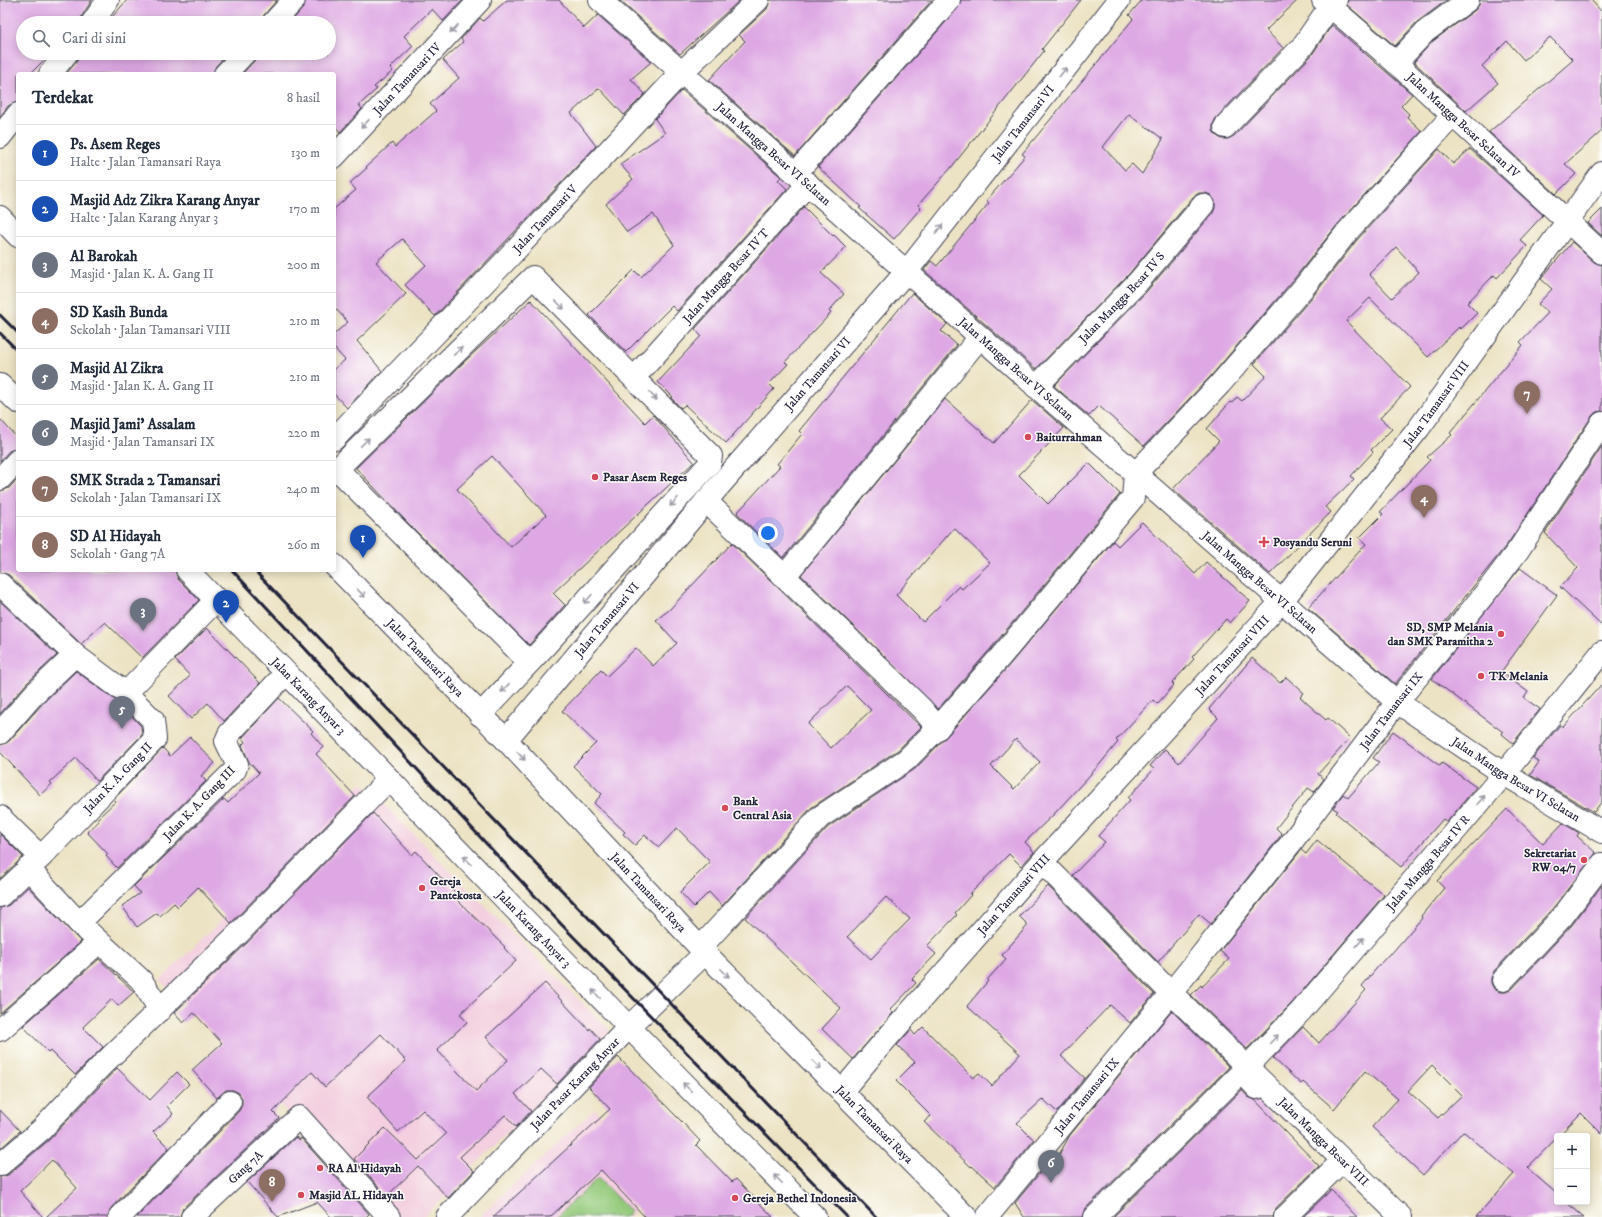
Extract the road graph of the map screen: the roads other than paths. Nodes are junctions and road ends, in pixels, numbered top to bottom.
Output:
1 (108, 0) edge
2 (294, 0) edge
3 (480, 0) edge
4 (600, 0) edge
5 (758, 0) edge
6 (949, 0) edge
7 (1119, 0) edge
8 (1468, 0) edge
9 (1330, 2) edge
10 (97, 16) edge
11 (279, 16) edge
12 (61, 60) edge
13 (239, 60) edge
14 (1396, 63) junction
15 (52, 72) edge
16 (228, 72) edge
17 (681, 73) junction
18 (1453, 115) junction
19 (16, 117) edge
20 (1226, 127) dead end
21 (0, 137) edge
22 (336, 155) edge
23 (1602, 173) edge
24 (802, 179) junction
25 (1203, 205) dead end
26 (0, 217) edge
27 (1567, 221) junction
28 (16, 234) edge
29 (1602, 253) edge
30 (907, 271) junction
31 (980, 337) junction
32 (643, 368) dead end
33 (0, 385) edge
34 (1036, 387) junction
35 (16, 400) edge
36 (1602, 423) edge
37 (336, 437) edge
38 (16, 462) edge
39 (336, 470) edge
40 (1135, 474) junction
41 (0, 479) edge
42 (706, 501) junction
43 (336, 567) edge
44 (189, 572) edge
45 (784, 577) junction
46 (0, 584) edge
47 (217, 599) junction
48 (1282, 601) junction
49 (1602, 652) edge
50 (75, 655) junction
51 (529, 662) junction
52 (286, 674) junction
53 (126, 693) junction
54 (1397, 702) junction
55 (480, 714) junction
56 (938, 728) junction
57 (0, 733) edge
58 (506, 740) junction
59 (1504, 774) junction
60 (389, 779) junction
61 (0, 817) edge
62 (1602, 832) edge
63 (1042, 862) junction
64 (34, 863) junction
65 (1602, 864) edge
66 (0, 896) edge
67 (79, 923) junction
68 (98, 942) junction
69 (703, 950) junction
70 (1504, 980) dead end
71 (1171, 993) junction
72 (160, 1010) junction
73 (629, 1027) junction
74 (0, 1030) edge
75 (1244, 1070) junction
76 (842, 1091) junction
77 (230, 1102) dead end
78 (1339, 1164) junction
79 (0, 1165) edge
80 (120, 1217) edge
81 (192, 1217) edge
82 (389, 1217) edge
83 (447, 1217) edge
84 (815, 1217) edge
85 (966, 1217) edge
86 (987, 1217) edge
87 (1095, 1217) edge
88 (1285, 1217) edge
89 (1387, 1217) edge
90 (1401, 1217) edge

1 - 10 street
2 - 11 street
3 -> 22 street, Jalan Tamansari IV
4 - 17 street, Jalan Mangga Besar VI Selatan
5 - 17 street, Jalan Tamansari V
6 - 24 street, Jalan Mangga Besar IV T
30 -> 7 street, Jalan Tamansari VI
8 - 14 street
9 - 14 street, Jalan Mangga Besar Selatan IV
9 - 20 street
12 - 15 street
13 - 16 street
14 - 18 street, Jalan Mangga Besar Selatan IV
17 - 24 street, Jalan Mangga Besar VI Selatan
17 - 37 street, Jalan Tamansari V
18 - 27 street, Jalan Mangga Besar Selatan IV
18 - 40 street
19 - 21 street
23 - 27 street, Jalan Tamansari VIII
24 - 30 street, Jalan Mangga Besar VI Selatan
24 - 32 street, Jalan Mangga Besar IV T
25 - 34 street, Jalan Mangga Besar IV S
26 - 28 street
27 - 29 street, Jalan Mangga Besar Selatan IV
27 - 48 street, Jalan Tamansari VIII
30 - 31 street, Jalan Mangga Besar VI Selatan
30 - 42 street, Jalan Tamansari VI
31 - 34 street, Jalan Mangga Besar VI Selatan
31 - 45 street
33 - 35 street
34 - 40 street, Jalan Mangga Besar VI Selatan
36 - 54 street, Jalan Tamansari IX
38 - 41 street
39 - 51 street
39 -> 51 street
40 - 48 street, Jalan Mangga Besar VI Selatan
40 - 56 street, Jalan Pasar Karang Anyar
42 - 45 street
42 - 58 street, Jalan Tamansari VI
43 -> 55 street, Jalan Tamansari Raya
44 - 47 street, Jalan Karang Anyar 3
45 - 56 street
46 - 50 street, Jalan K. A. Gang II
47 - 52 street, Jalan Karang Anyar 3
47 - 53 street
48 - 54 street, Jalan Mangga Besar VI Selatan
48 - 63 street, Jalan Tamansari VIII
49 - 59 street, Jalan Mangga Besar IV R
50 - 53 street, Jalan K. A. Gang II
50 - 57 street
51 -> 55 street
52 - 60 street, Jalan Karang Anyar 3
52 - 67 street, Jalan K. A. Gang III
53 - 64 street, Jalan K. A. Gang II
54 - 59 street, Jalan Mangga Besar VI Selatan
54 - 71 street, Jalan Tamansari IX
55 - 58 street, Jalan Tamansari Raya
56 - 69 street, Jalan Pasar Karang Anyar
58 -> 69 street, Jalan Tamansari Raya
59 - 62 street, Jalan Mangga Besar VI Selatan
75 -> 59 street, Jalan Mangga Besar IV R
60 - 72 street
73 -> 60 street, Jalan Karang Anyar 3
61 - 64 street
63 - 71 street
63 - 76 street, Jalan Tamansari VIII
64 - 66 street
64 - 67 street
65 - 70 street
67 - 68 street
68 - 72 street
68 - 74 street
69 - 73 street, Jalan Pasar Karang Anyar
69 -> 76 street, Jalan Tamansari Raya
71 - 75 street
71 - 86 street, Jalan Tamansari IX
72 - 79 street
73 - 83 street, Jalan Pasar Karang Anyar
84 -> 73 street, Jalan Karang Anyar 3
75 - 78 street, Jalan Mangga Besar VIII
75 - 87 street
76 - 85 street, Jalan Tamansari Raya
77 - 80 street
78 - 88 street
78 - 89 street
78 - 90 street, Jalan Mangga Besar VIII
81 - 82 street, Gang 7A

